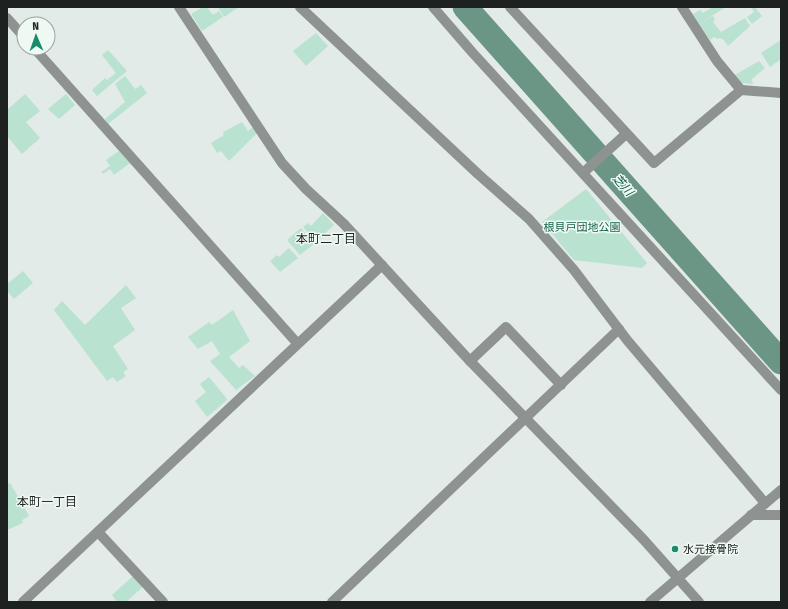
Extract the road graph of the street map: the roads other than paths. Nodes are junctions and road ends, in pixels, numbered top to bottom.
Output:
1 (178, 7) edge
2 (300, 7) edge
3 (434, 7) edge
4 (510, 7) edge
5 (682, 7) edge
6 (7, 18) edge
7 (16, 28) edge
8 (41, 56) edge
9 (741, 90) junction
10 (781, 92) edge
11 (622, 138) junction
12 (583, 173) junction
13 (382, 265) junction
14 (619, 329) junction
15 (297, 343) junction
16 (470, 361) junction
17 (561, 385) junction
18 (781, 390) edge
19 (526, 417) junction
20 (781, 490) edge
21 (765, 503) junction
22 (751, 515) junction
23 (781, 515) edge
24 (98, 532) junction
25 (679, 578) junction
26 (23, 602) edge
27 (163, 602) edge
28 (332, 602) edge
29 (650, 602) edge
30 (699, 602) edge

1 - 13 street
2 - 14 street
3 - 12 street
4 - 11 street
5 - 9 street
6 - 7 street
8 - 15 street
9 - 10 street
9 - 11 street
11 - 12 street
12 - 18 street
13 - 15 street
13 - 16 street
14 - 17 street
14 - 21 street
15 - 24 street
16 - 17 street
16 - 19 street
17 - 19 street
19 - 25 street
19 - 28 street
20 - 21 street
21 - 22 street
22 - 23 street
22 - 25 street
24 - 26 street
24 - 27 street
25 - 29 street
25 - 30 street

